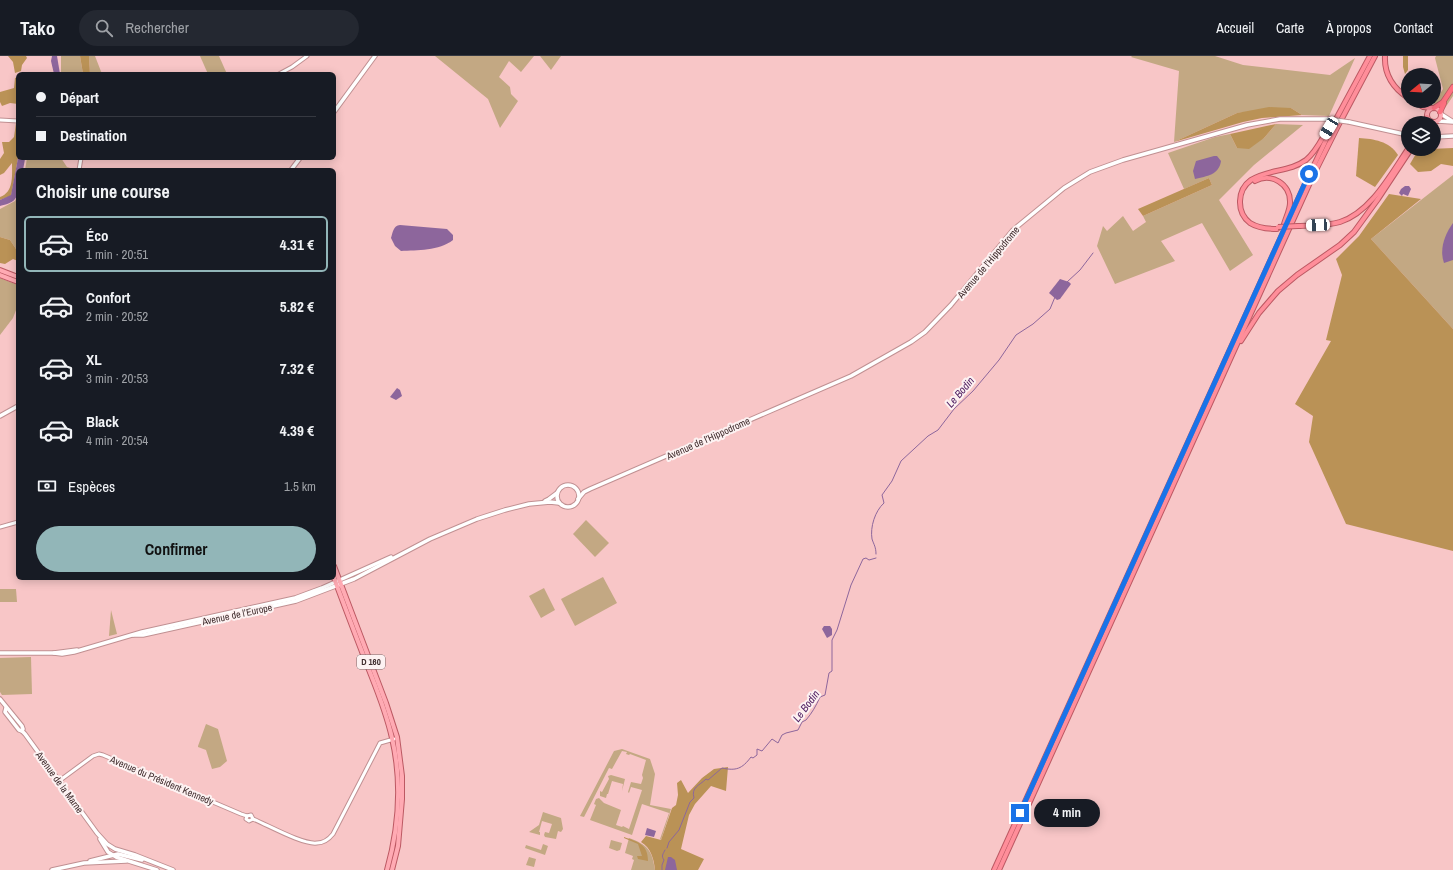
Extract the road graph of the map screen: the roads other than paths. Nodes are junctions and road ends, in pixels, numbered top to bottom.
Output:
1 (307, 56) edge
2 (375, 56) edge
3 (1370, 56) edge
4 (1375, 56) edge
5 (1385, 56) edge
6 (283, 72) edge
7 (1453, 87) edge
8 (1453, 91) edge
9 (1401, 92) edge
10 (1441, 103) edge
11 (1433, 108) joint
12 (336, 109) edge
13 (1440, 113) junction
14 (1427, 116) edge
15 (1439, 116) edge
16 (0, 120) edge
17 (16, 121) edge
18 (1335, 121) junction
19 (1441, 121) edge
20 (1453, 122) edge
21 (1401, 133) edge
22 (1453, 136) edge
23 (1441, 137) edge
24 (1403, 156) edge
25 (1407, 156) edge
26 (1385, 187) junction
27 (1297, 227) junction
28 (1277, 228) junction
29 (1280, 237) junction
30 (0, 270) edge
31 (0, 275) edge
32 (16, 276) edge
33 (16, 281) edge
34 (1238, 344) junction
35 (16, 407) edge
36 (0, 416) edge
37 (576, 489) junction
38 (590, 489) junction
39 (557, 493) junction
40 (578, 498) junction
41 (537, 503) junction
42 (559, 503) junction
43 (16, 523) edge
44 (0, 527) edge
45 (338, 581) edge
46 (133, 636) junction
47 (0, 653) edge
48 (0, 699) edge
49 (395, 738) junction
50 (59, 781) junction
51 (97, 833) junction
52 (114, 849) junction
53 (114, 855) junction
54 (126, 861) junction
55 (109, 862) junction
56 (150, 862) junction
57 (84, 864) junction
58 (52, 870) edge
59 (157, 870) edge
60 (173, 870) edge
61 (387, 870) edge
62 (392, 870) edge
63 (994, 870) edge
64 (999, 870) edge

1 - 6 street
2 - 12 main road
3 - 18 highway
4 - 34 highway
5 - 9 highway
7 - 10 highway
8 - 13 highway
11 - 13 main road
11 - 14 main road
13 - 15 main road
13 - 20 main road
16 - 17 street
18 - 28 highway
18 - 29 highway
19 - 20 main road
21 - 38 main road, Avenue de l’Hippodrome, bridge
22 - 23 main road
24 - 27 highway
25 - 26 highway
26 - 27 highway
26 - 34 highway
27 - 28 highway, bridge
28 - 29 highway
29 - 63 highway
30 - 32 main road
31 - 33 main road
34 - 64 highway
35 - 36 main road
37 - 38 main road, Avenue de l’Hippodrome
37 - 39 main road
37 - 40 main road
38 - 40 main road, Avenue de l’Hippodrome
39 - 41 main road
39 - 42 main road
40 - 42 main road
41 - 42 main road
41 - 45 main road
43 - 44 street
45 - 46 main road, Avenue de l’Europe
45 - 46 main road, Avenue de l’Europe
45 - 49 main road, D 160
45 - 49 main road, D 160
46 - 47 main road, Avenue de l’Europe
48 - 50 main road, Avenue de la Marne
49 - 50 street, Avenue du Président Kennedy
49 - 61 main road, D 160
49 - 62 main road, D 160
50 - 51 main road, Avenue de la Marne
51 - 52 main road, Avenue de la Marne
51 - 53 main road, Avenue de la Marne
52 - 53 main road
52 - 56 main road
53 - 54 main road
53 - 55 main road
53 - 56 main road
53 - 57 main road
54 - 55 main road
54 - 59 main road
55 - 57 main road
56 - 60 main road
57 - 58 main road

